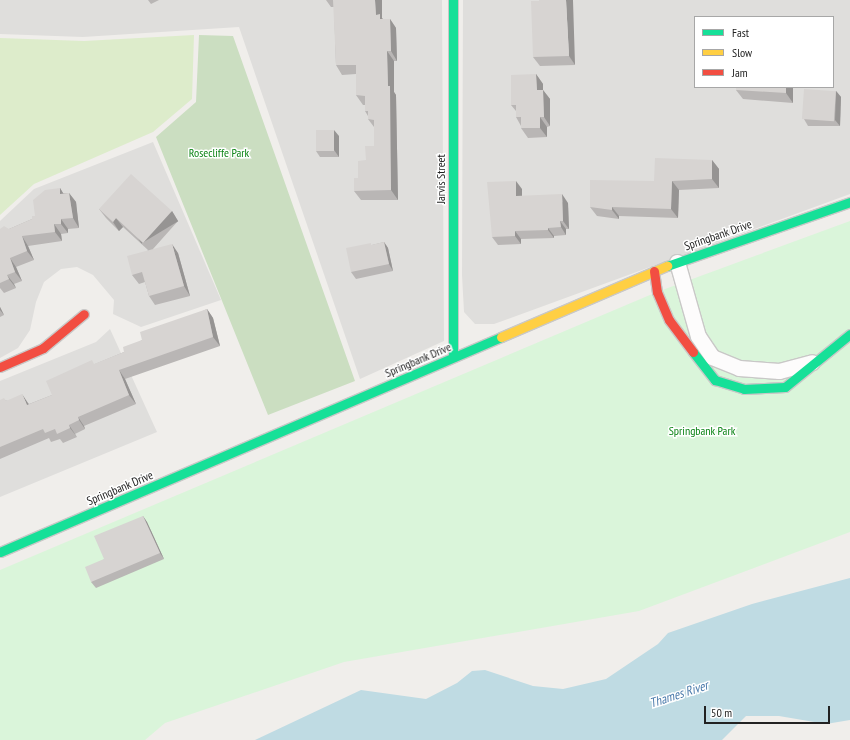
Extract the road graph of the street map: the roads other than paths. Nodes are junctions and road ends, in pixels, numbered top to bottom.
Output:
1 (453, 0) edge
2 (850, 202) edge
3 (677, 262) junction
4 (654, 271) junction
5 (84, 314) dead end
6 (850, 334) edge
7 (453, 357) junction
8 (819, 360) junction
9 (0, 367) edge
10 (0, 552) edge

1 - 7 main road, Jarvis Street
2 - 3 main road, Springbank Drive
3 - 4 main road, Springbank Drive
3 - 8 street
4 - 7 main road, Springbank Drive
4 - 8 main road
5 - 9 main road
6 - 8 main road
7 - 10 main road, Springbank Drive

